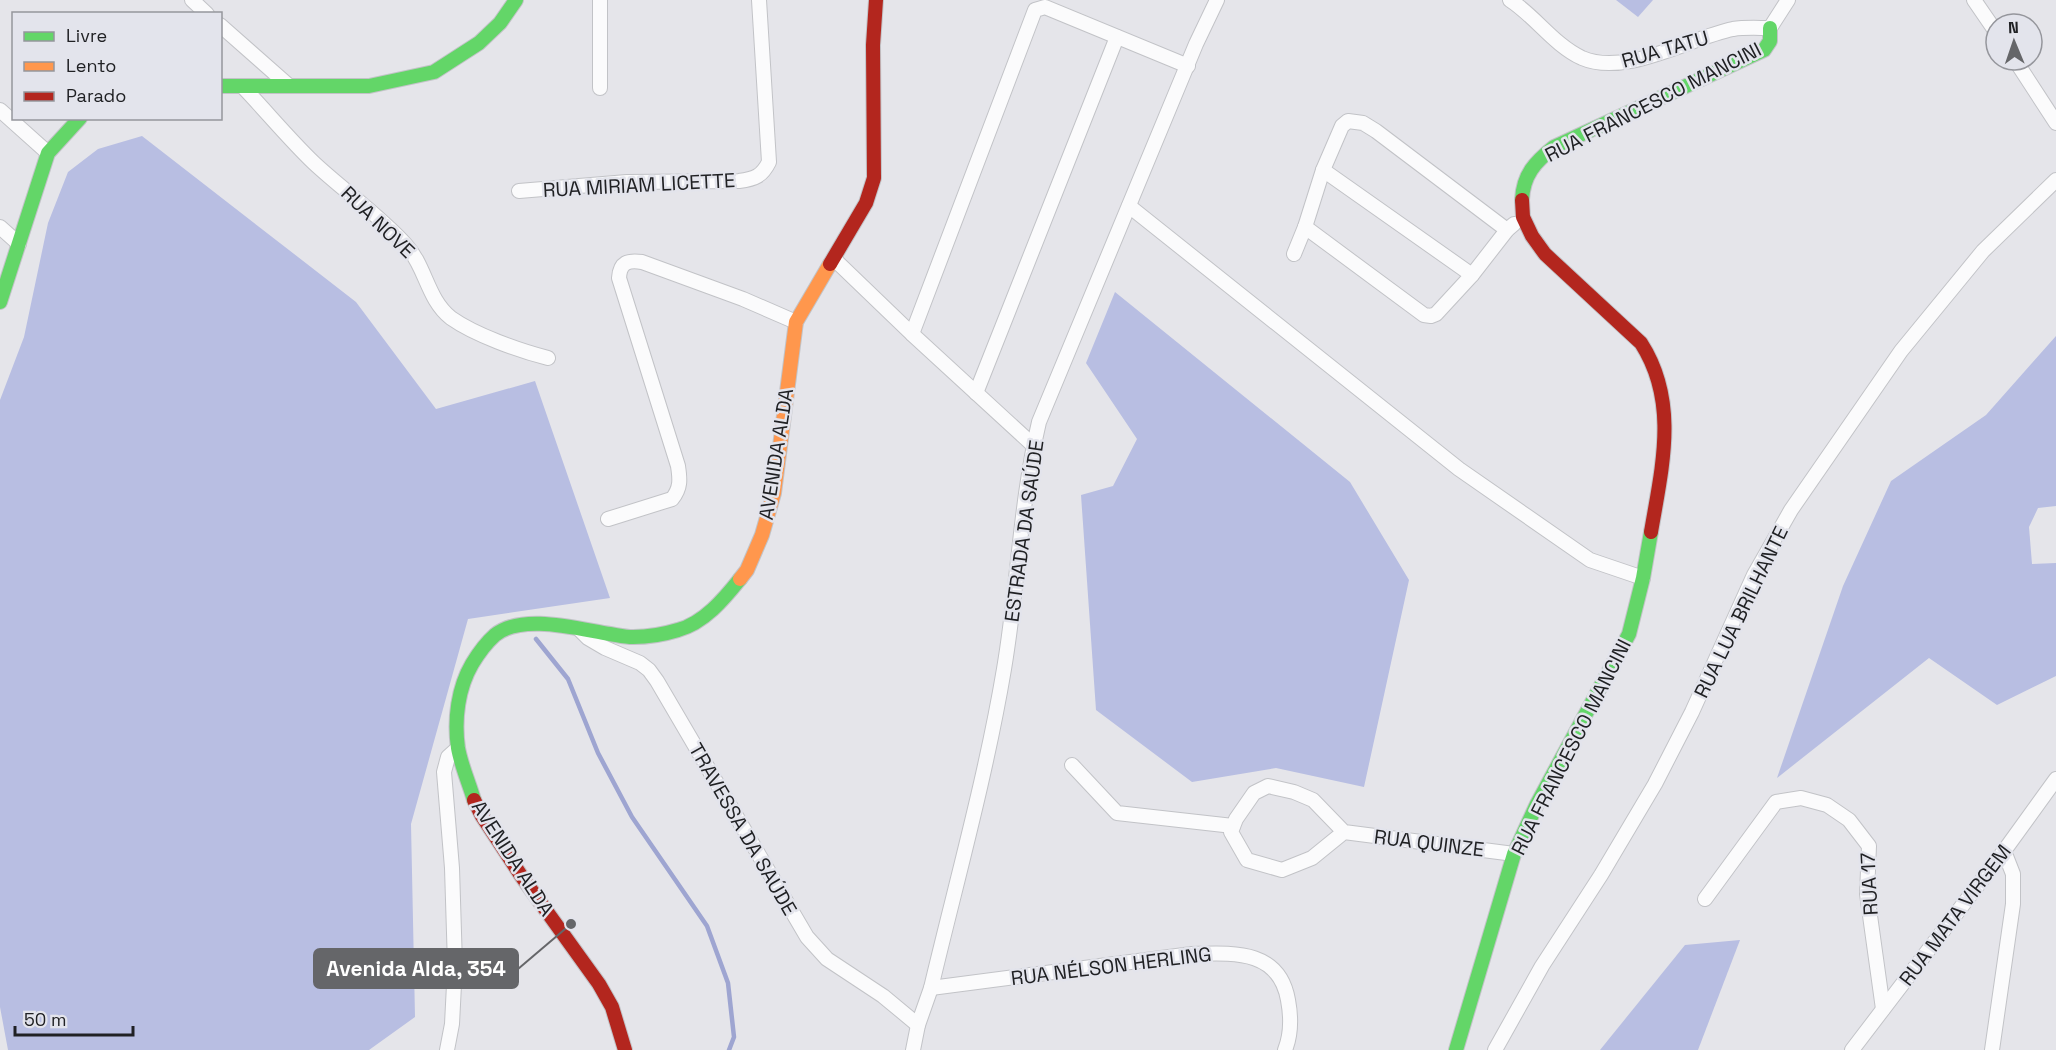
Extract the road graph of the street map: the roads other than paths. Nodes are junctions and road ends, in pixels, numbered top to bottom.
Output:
1 (192, 0) edge
2 (516, 0) edge
3 (600, 0) edge
4 (759, 0) edge
5 (876, 0) edge
6 (1217, 0) edge
7 (1510, 0) edge
8 (1788, 0) edge
9 (1974, 0) edge
10 (205, 12) edge
11 (1984, 15) edge
12 (222, 27) edge
13 (1770, 28) junction
14 (1117, 37) junction
15 (1188, 66) junction
16 (2023, 72) edge
17 (288, 85) junction
18 (222, 86) edge
19 (242, 86) junction
20 (600, 88) dead end
21 (0, 110) edge
22 (78, 120) edge
23 (2056, 123) edge
24 (48, 153) junction
25 (1323, 170) junction
26 (2056, 180) edge
27 (519, 191) dead end
28 (1129, 206) junction
29 (1523, 217) junction
30 (0, 227) edge
31 (1305, 227) junction
32 (1507, 230) junction
33 (19, 244) junction
34 (1294, 254) dead end
35 (834, 259) junction
36 (1472, 275) junction
37 (0, 302) edge
38 (796, 321) junction
39 (912, 334) junction
40 (548, 358) dead end
41 (976, 393) junction
42 (1034, 446) junction
43 (608, 519) dead end
44 (1643, 578) junction
45 (578, 628) junction
46 (458, 748) junction
47 (1072, 765) dead end
48 (2056, 780) edge
49 (1233, 826) junction
50 (1344, 832) junction
51 (2004, 851) junction
52 (1514, 854) junction
53 (1705, 899) dead end
54 (931, 988) junction
55 (1882, 1009) junction
56 (918, 1025) junction
57 (447, 1050) edge
58 (625, 1050) edge
59 (913, 1050) edge
60 (1285, 1050) edge
61 (1456, 1050) edge
62 (1495, 1050) edge
63 (1851, 1050) edge
64 (1992, 1050) edge

1 - 10 street
2 - 17 street
3 - 20 street
4 - 27 street, RUA MIRIAM LICETTE
5 - 35 street, AVENIDA ALDA
6 - 15 street, ESTRADA DA SAÚDE
7 - 13 street, RUA TATU
8 - 13 street
9 - 11 street
12 - 17 street
13 - 29 street, RUA FRANCESCO MANCINI
14 - 15 street
14 - 39 street
14 - 41 street
15 - 28 street, ESTRADA DA SAÚDE
16 - 23 street
17 - 19 street
18 - 19 street
19 - 40 street, RUA NOVE
21 - 24 street
22 - 24 street
24 - 33 street
25 - 31 street
25 - 32 street
25 - 36 street
26 - 62 street, RUA LUA BRILHANTE
28 - 42 street, ESTRADA DA SAÚDE
28 - 44 street
29 - 32 street
29 - 44 street, RUA FRANCESCO MANCINI
30 - 33 street
31 - 34 street
31 - 36 street
32 - 36 street
33 - 37 street
35 - 38 street, AVENIDA ALDA
35 - 39 street
38 - 43 street
38 - 45 street, AVENIDA ALDA
39 - 41 street
41 - 42 street
42 - 54 street, ESTRADA DA SAÚDE
44 - 52 street, RUA FRANCESCO MANCINI
45 - 46 street, AVENIDA ALDA
45 - 56 street, TRAVESSA DA SAÚDE
46 - 57 street
46 - 58 street, AVENIDA ALDA
47 - 49 street
48 - 51 street, RUA MATA VIRGEM
49 - 50 street
49 - 50 street
50 - 52 street, RUA QUINZE
51 - 55 street, RUA MATA VIRGEM
51 - 64 street
52 - 61 street, RUA FRANCESCO MANCINI
53 - 55 street, RUA 17
54 - 56 street, ESTRADA DA SAÚDE
54 - 60 street, RUA NÉLSON HERLING
55 - 63 street, RUA MATA VIRGEM
56 - 59 street, ESTRADA DA SAÚDE

